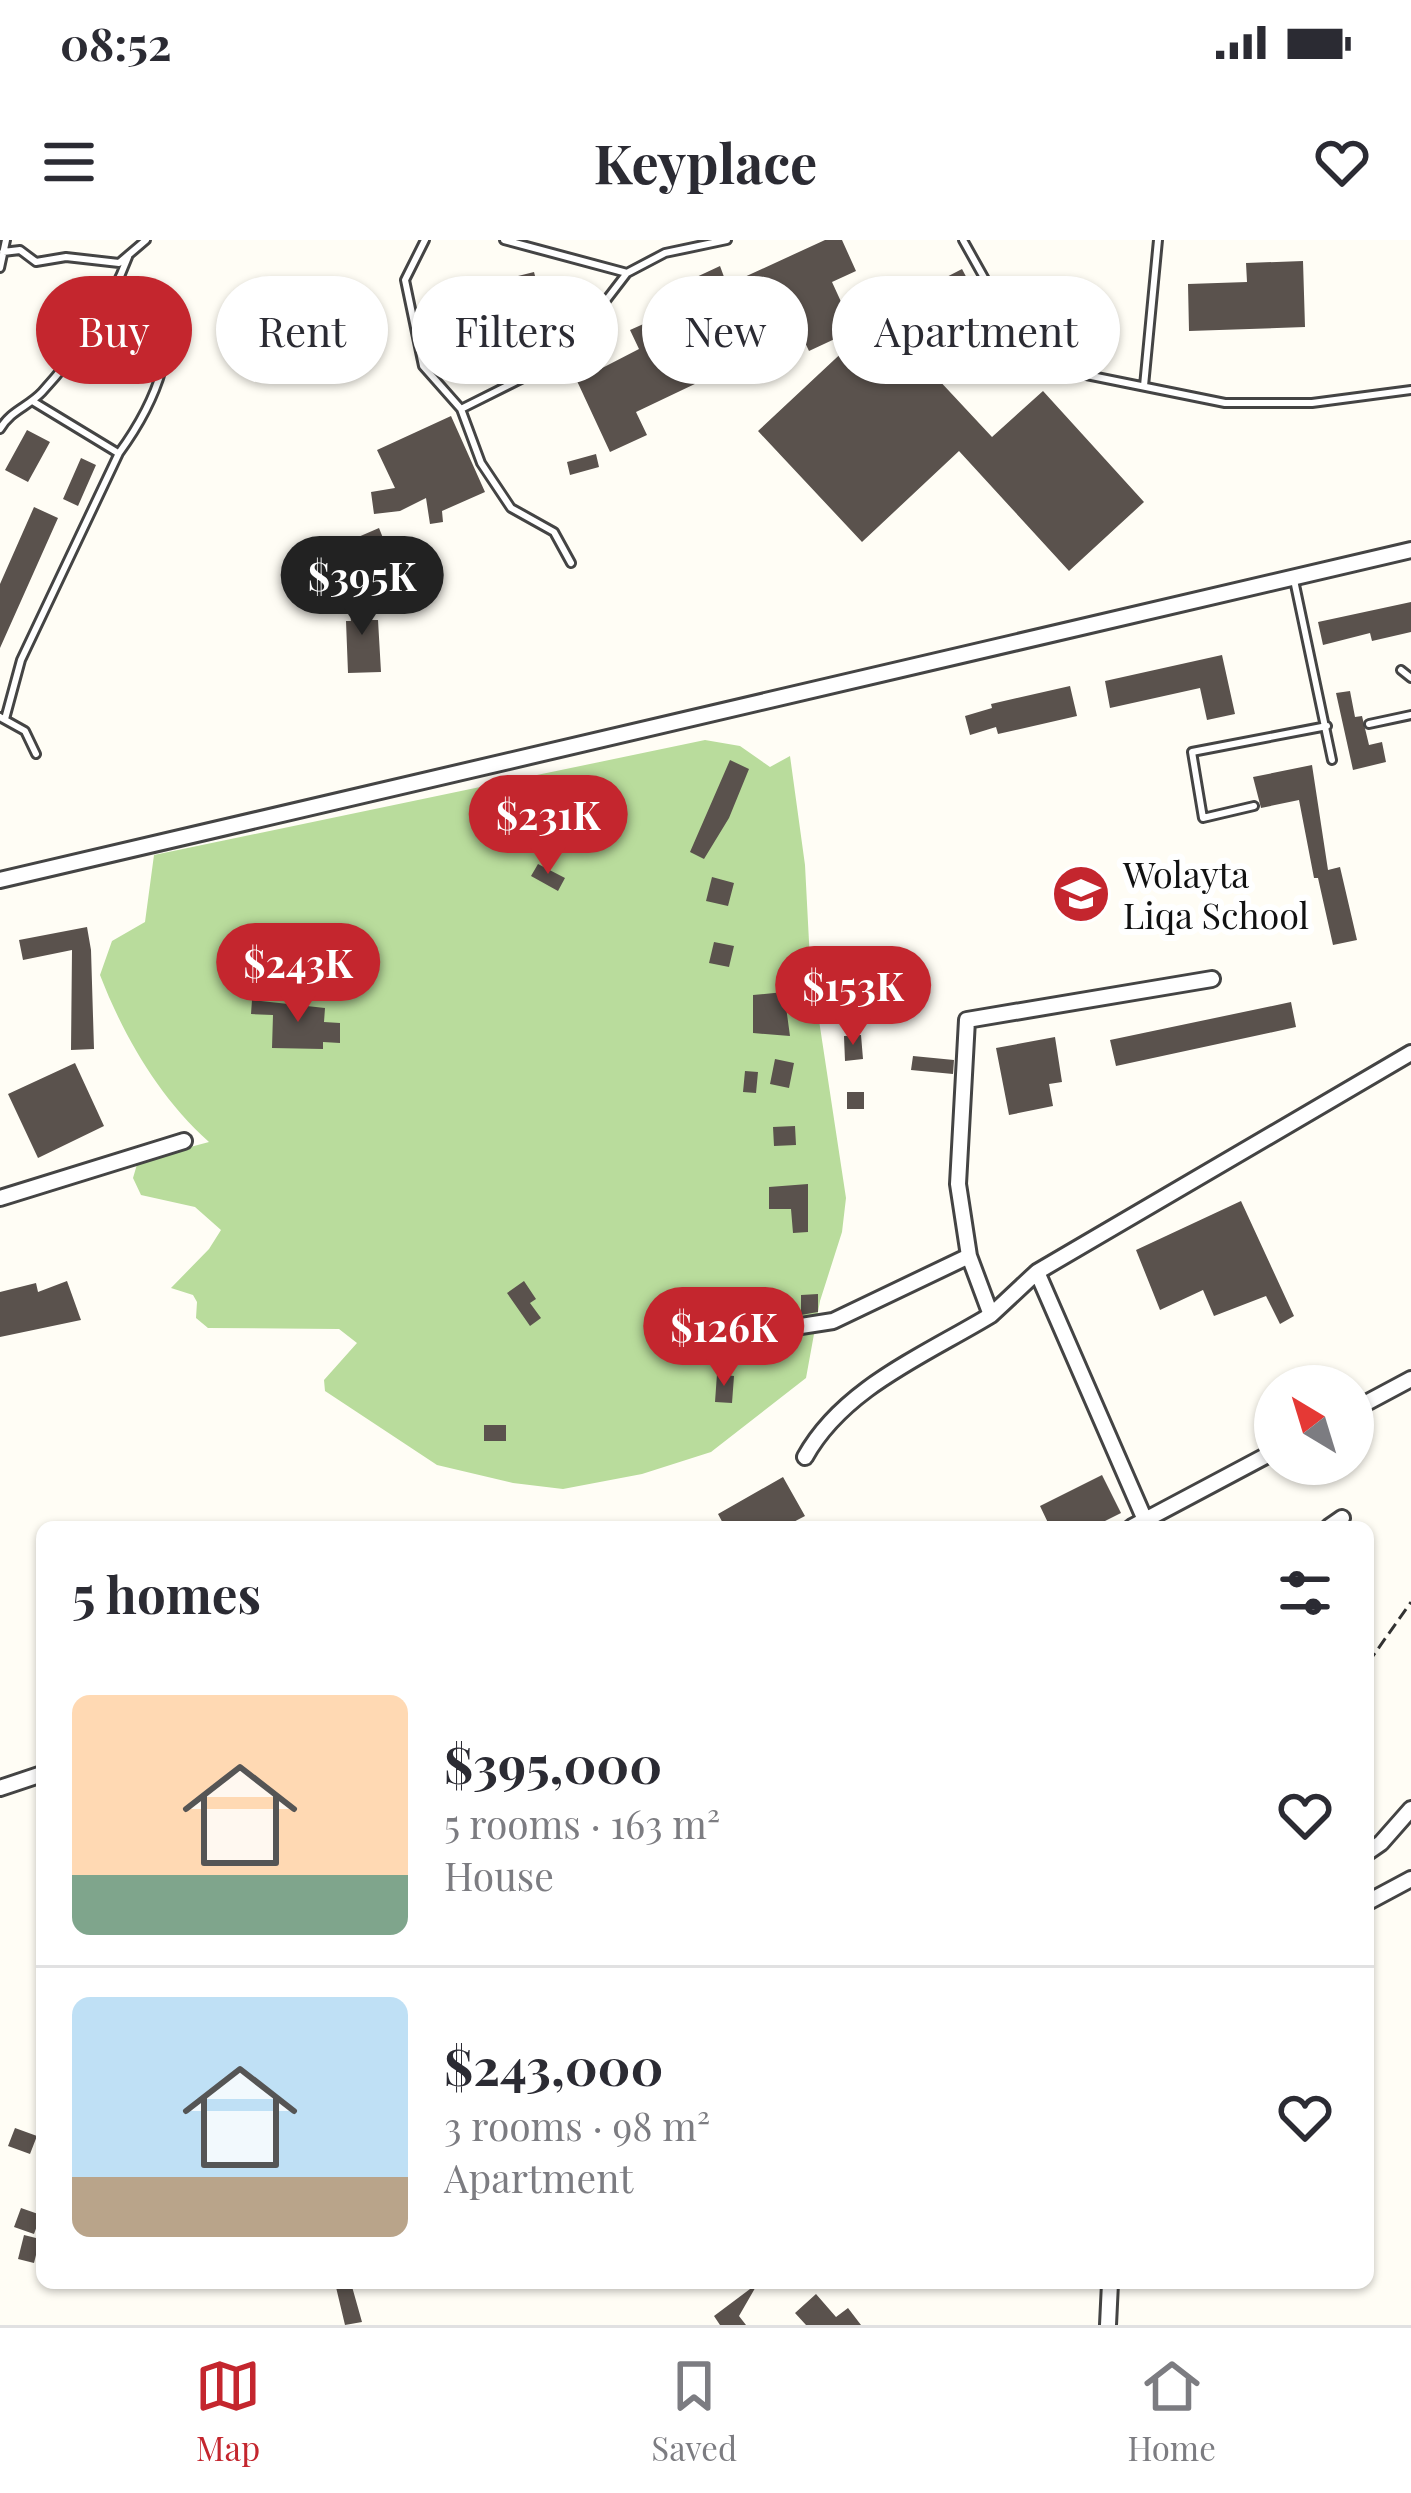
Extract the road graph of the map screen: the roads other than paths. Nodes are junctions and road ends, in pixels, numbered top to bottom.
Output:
1 (6, 240) edge
2 (146, 240) edge
3 (425, 240) edge
4 (504, 240) edge
5 (727, 240) edge
6 (963, 240) edge
7 (1158, 240) edge
8 (3, 253) junction
9 (128, 257) junction
10 (0, 268) edge
11 (627, 273) junction
12 (120, 276) edge
13 (47, 384) edge
14 (156, 384) edge
15 (1144, 386) junction
16 (1411, 390) edge
17 (34, 401) junction
18 (461, 409) junction
19 (0, 429) edge
20 (118, 453) junction
21 (1411, 550) edge
22 (571, 563) dead end
23 (1293, 576) junction
24 (1401, 670) dead end
25 (1411, 678) edge
26 (1411, 715) edge
27 (3, 718) edge
28 (1369, 724) dead end
29 (1327, 726) junction
30 (36, 754) dead end
31 (1332, 760) dead end
32 (1254, 806) dead end
33 (0, 880) edge
34 (1212, 979) dead end
35 (1411, 1053) edge
36 (184, 1141) dead end
37 (0, 1198) edge
38 (969, 1256) junction
39 (1037, 1272) junction
40 (991, 1315) junction
41 (750, 1334) dead end
42 (1411, 1379) edge
43 (1374, 1399) edge
44 (805, 1457) dead end
45 (1254, 1462) edge
46 (1138, 1521) edge
47 (1143, 1521) edge
48 (36, 1776) edge
49 (0, 1788) edge
50 (1411, 1810) edge
51 (1374, 1848) edge
52 (1411, 1879) edge
53 (1374, 1899) edge
54 (1110, 2289) edge
55 (1108, 2325) edge

1 - 8 lane
2 - 9 lane
3 - 18 lane
4 - 11 lane
5 - 11 lane
6 - 15 lane
7 - 15 lane
8 - 9 lane
8 - 10 lane
9 - 12 lane
11 - 18 lane
13 - 17 lane
14 - 20 lane
15 - 16 lane
17 - 19 lane
17 - 20 lane
18 - 22 lane
20 - 27 lane
21 - 23 street
23 - 29 lane
23 - 33 street
24 - 25 lane
26 - 28 lane
27 - 30 lane
29 - 31 lane
29 - 32 lane
34 - 38 street
35 - 39 street
36 - 37 street
38 - 40 street
38 - 41 street
39 - 40 street
39 - 46 street
40 - 44 street
42 - 43 street
45 - 47 street
48 - 49 street
50 - 51 street
52 - 53 street
54 - 55 street

